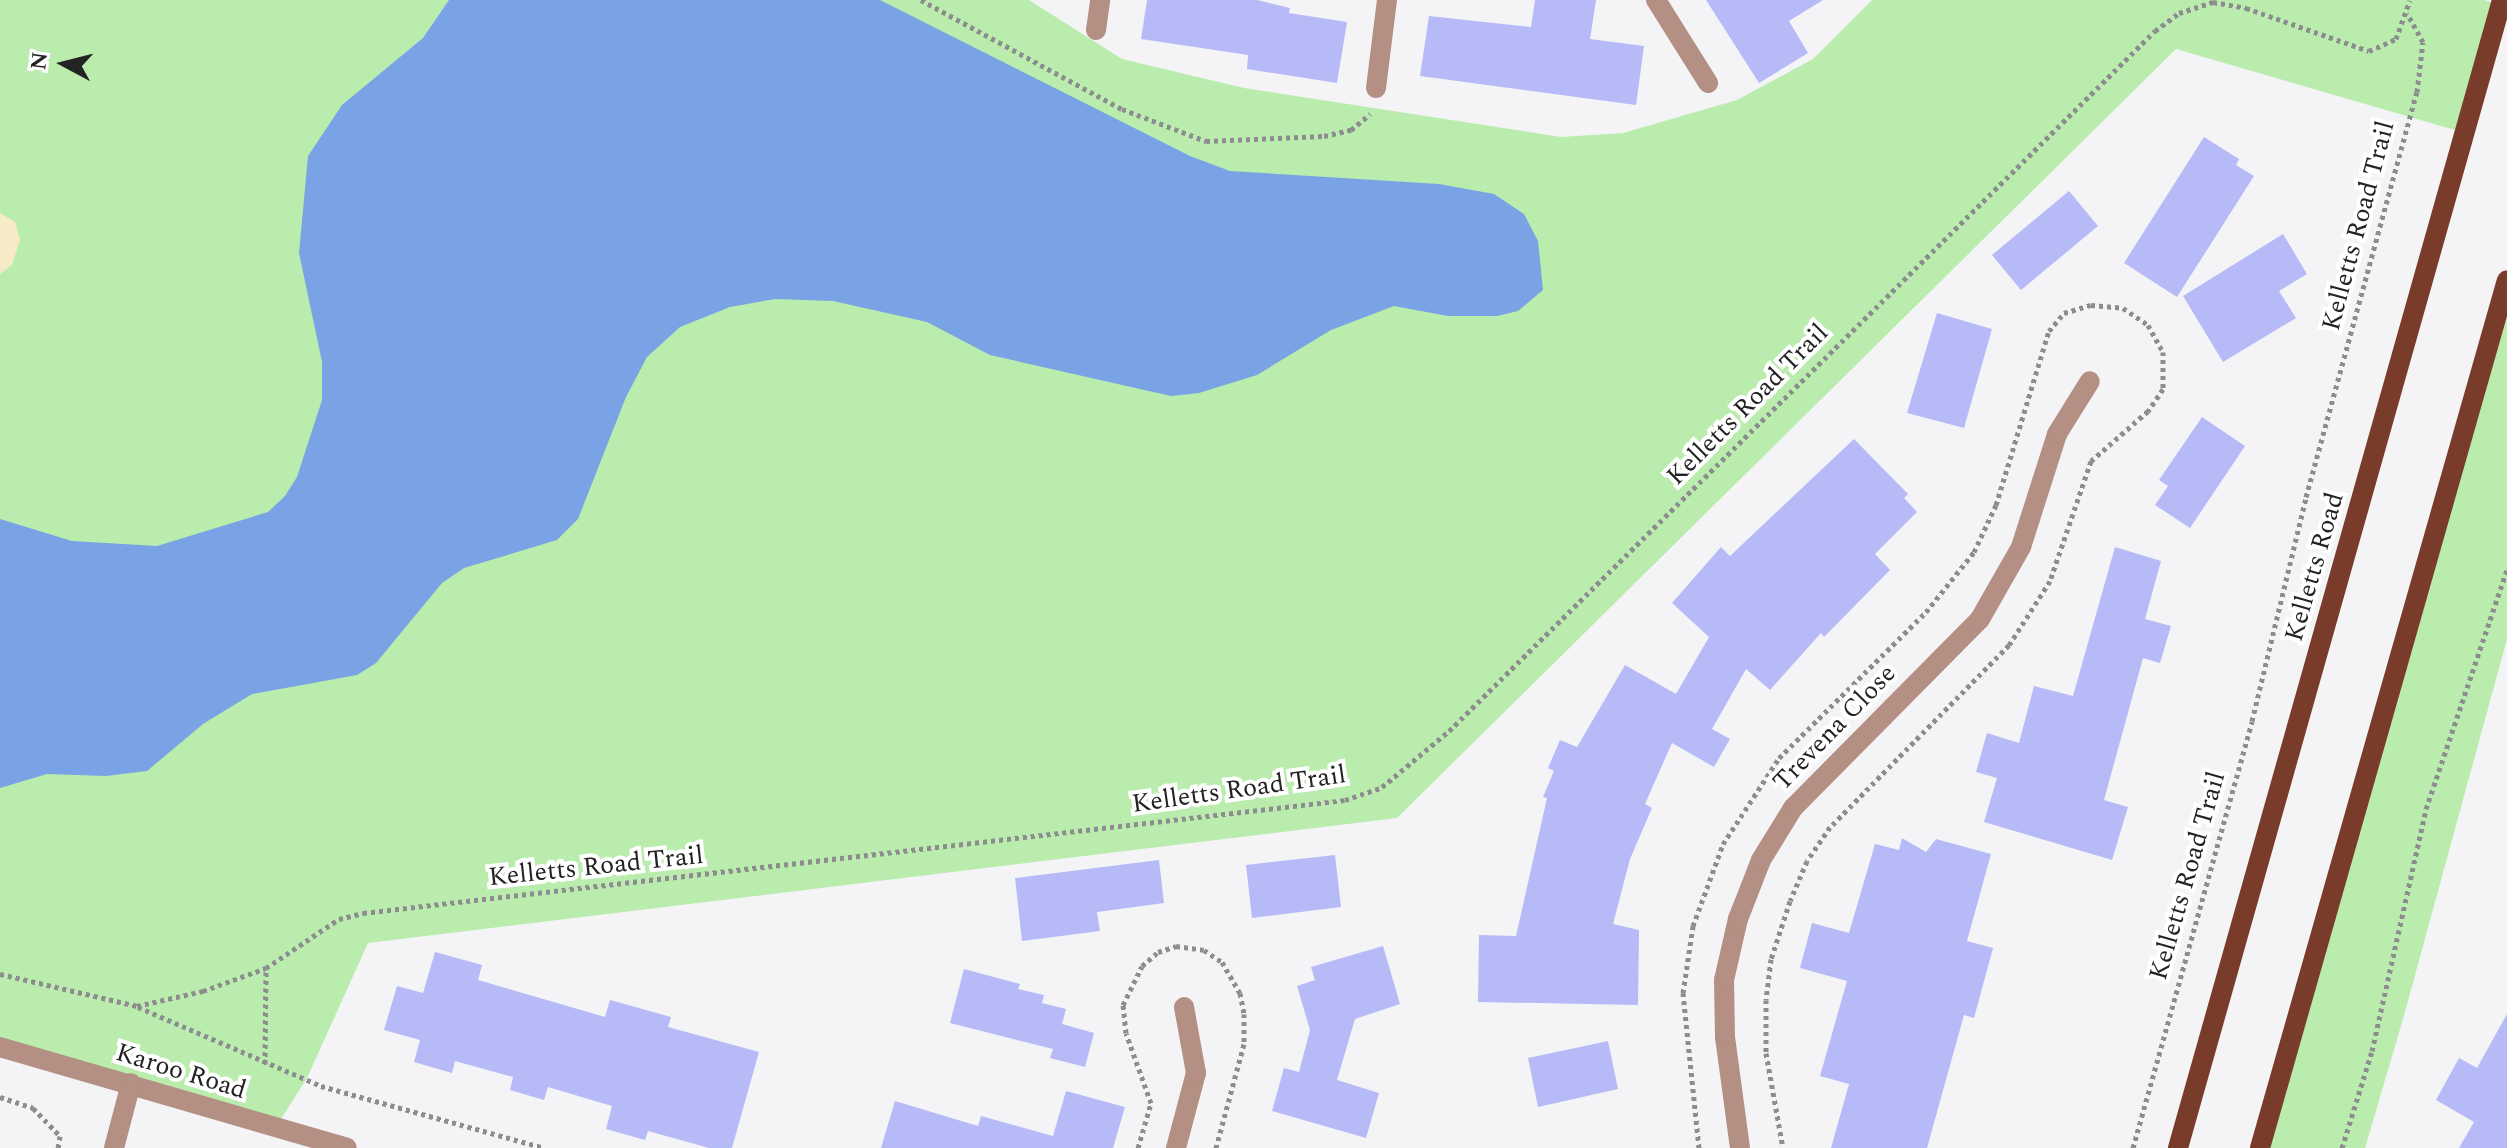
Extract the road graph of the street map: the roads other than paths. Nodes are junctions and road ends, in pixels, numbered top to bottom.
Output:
1 (1100, 0) edge
2 (1387, 0) edge
3 (1656, 0) edge
4 (2499, 3) edge
5 (1096, 30) dead end
6 (1708, 83) dead end
7 (1376, 88) road end
8 (2507, 280) edge
9 (2090, 381) dead end
10 (1184, 1007) dead end
11 (0, 1047) edge
12 (131, 1083) junction
13 (114, 1148) edge
14 (347, 1148) edge
15 (1176, 1148) edge
16 (1740, 1148) edge
17 (2178, 1148) edge
18 (2260, 1148) edge

1 - 5 street
2 - 7 street
3 - 6 street
4 - 17 main road, Kelletts Road
8 - 18 main road
9 - 16 street, Trevena Close
10 - 15 street
11 - 12 street, Karoo Road
12 - 13 street
12 - 14 street, Karoo Road

